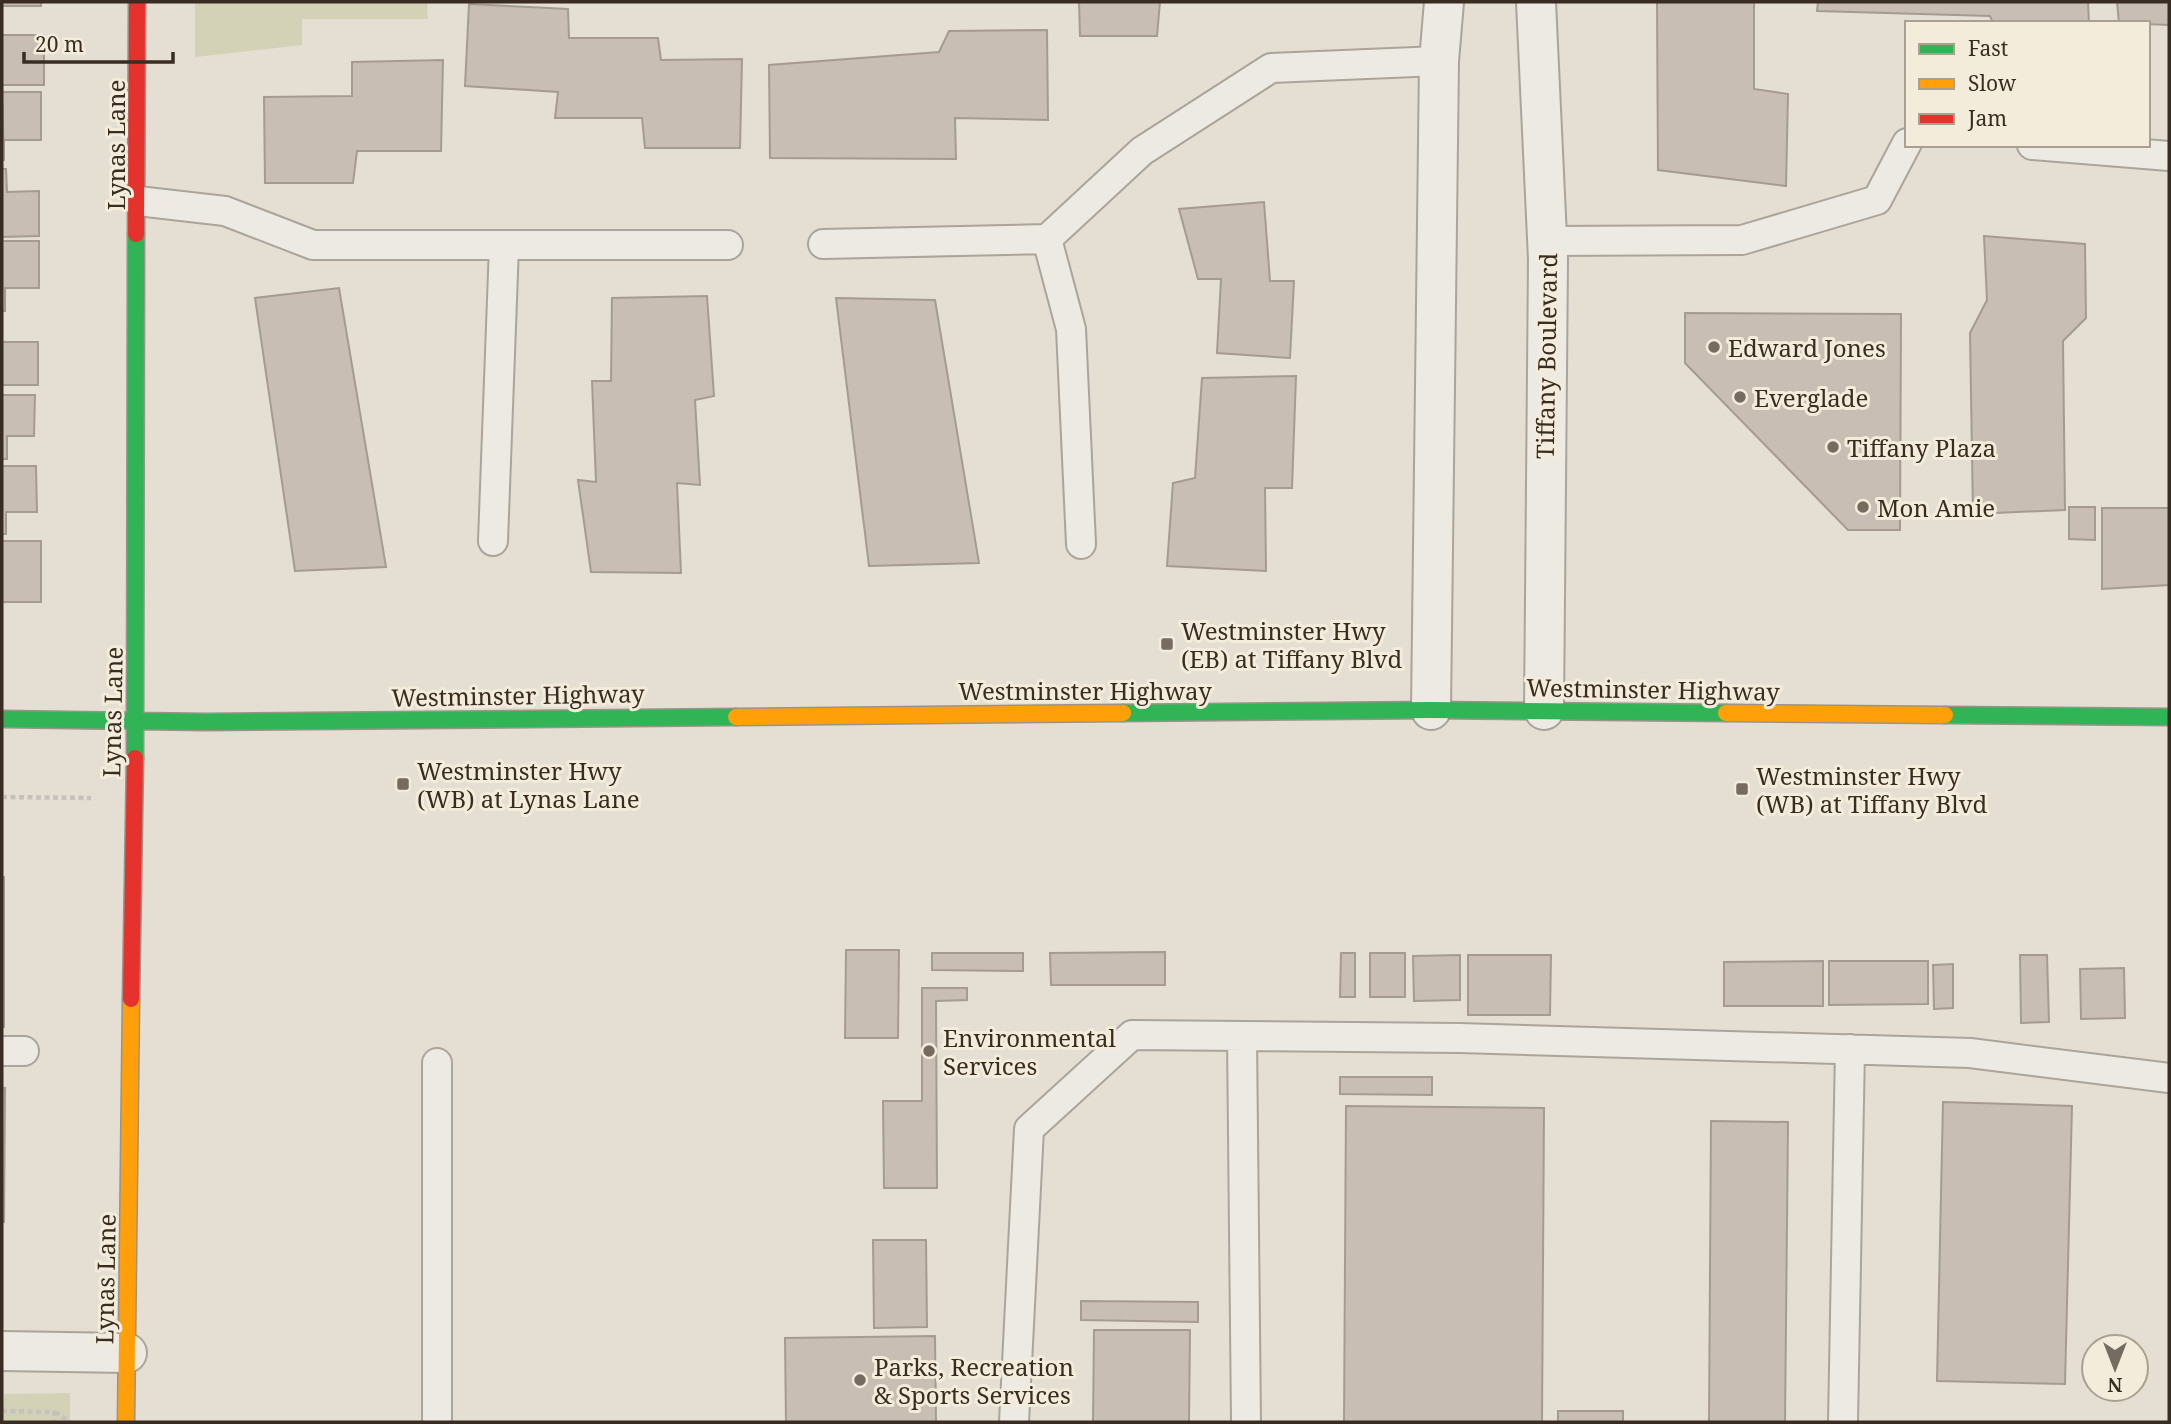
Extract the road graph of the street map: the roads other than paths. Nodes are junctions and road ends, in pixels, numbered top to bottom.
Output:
1 (137, 2) edge
2 (1444, 2) edge
3 (1536, 2) edge
4 (1439, 61) junction
5 (1905, 147) edge
6 (2057, 147) edge
7 (2169, 156) edge
8 (138, 201) junction
9 (1047, 239) junction
10 (1547, 241) junction
11 (823, 244) dead end
12 (728, 245) dead end
13 (504, 246) junction
14 (493, 541) dead end
15 (1082, 544) dead end
16 (1431, 710) junction
17 (1544, 710) junction
18 (2169, 717) edge
19 (2, 719) edge
20 (135, 721) junction
21 (1242, 1036) junction
22 (1850, 1049) junction
23 (437, 1063) dead end
24 (2169, 1077) edge
25 (2, 1351) edge
26 (127, 1353) junction
27 (126, 1422) edge
28 (437, 1422) edge
29 (1014, 1422) edge
30 (1246, 1422) edge
31 (1843, 1422) edge

1 - 8 main road, Lynas Lane
2 - 4 street
3 - 10 street, Tiffany Boulevard
4 - 9 lane
4 - 16 street
5 - 10 lane
6 - 7 lane
8 - 13 lane
8 - 20 main road, Lynas Lane
9 - 11 lane
9 - 15 lane
10 - 17 street, Tiffany Boulevard
12 - 13 lane
13 - 14 lane
16 - 17 main road, Westminster Highway
16 - 20 main road, Westminster Highway
17 - 18 main road, Westminster Highway
19 - 20 main road, Westminster Highway
20 - 26 main road, Lynas Lane
21 - 22 lane
21 - 29 lane
21 - 30 lane
22 - 24 lane
22 - 31 lane
23 - 28 lane
25 - 26 street
26 - 27 main road, Lynas Lane

